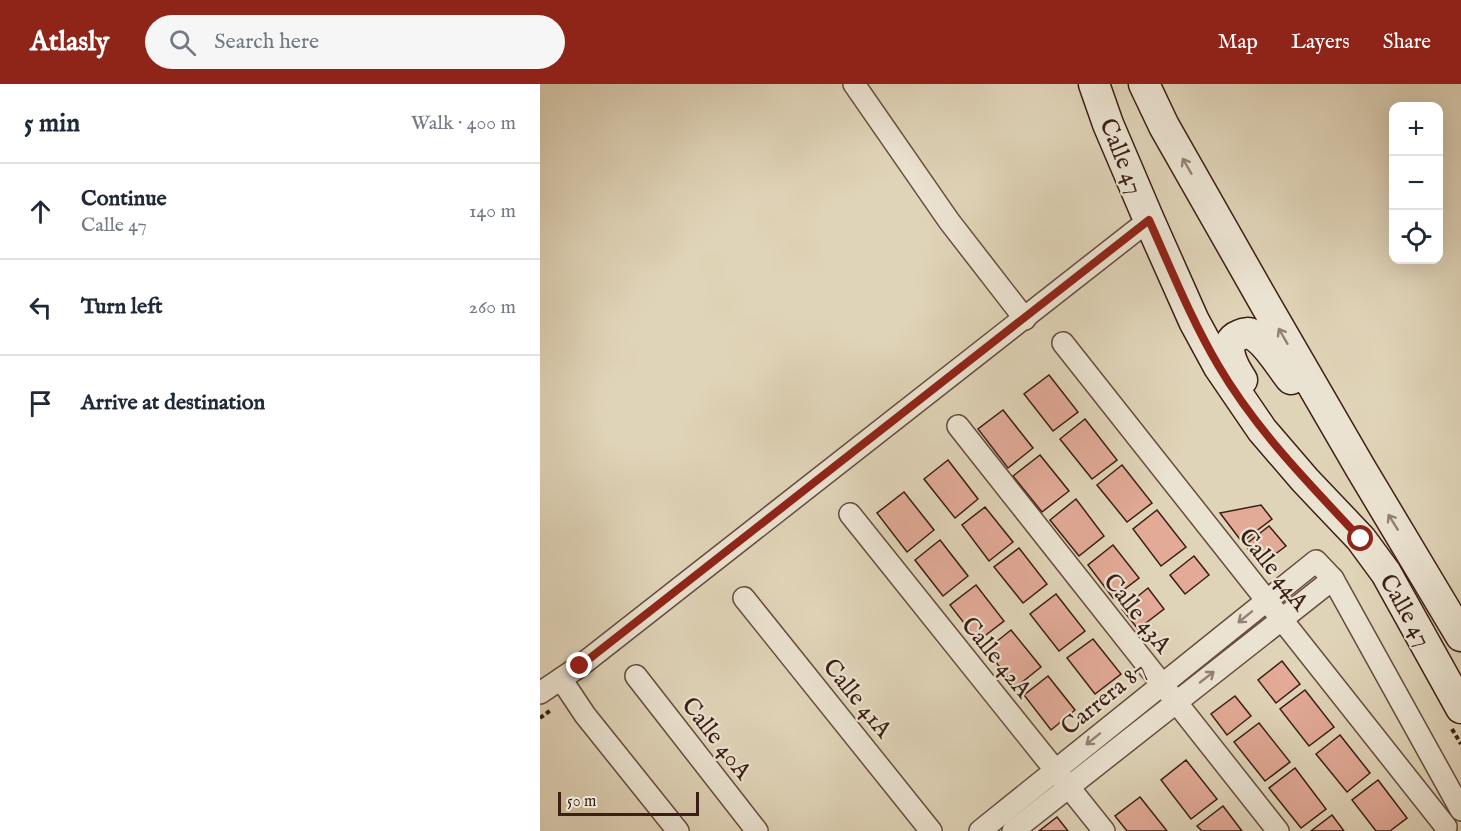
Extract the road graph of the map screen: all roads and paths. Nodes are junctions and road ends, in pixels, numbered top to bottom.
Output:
1 (854, 84) edge
2 (1094, 84) edge
3 (1144, 84) edge
4 (1149, 220) junction
5 (1025, 319) junction
6 (1062, 343) dead end
7 (958, 426) dead end
8 (1361, 469) junction
9 (1305, 480) junction
10 (850, 514) dead end
11 (1333, 579) junction
12 (744, 598) dead end
13 (1266, 600) junction
14 (1281, 619) junction
15 (1461, 636) edge
16 (636, 676) dead end
17 (561, 679) junction
18 (1162, 684) junction
19 (540, 693) edge
20 (1176, 702) junction
21 (1461, 708) edge
22 (1055, 770) junction
23 (1069, 786) junction
24 (1461, 810) edge
25 (1446, 827) dead end
26 (678, 831) edge
27 (757, 831) edge
28 (931, 831) edge
29 (980, 831) edge
30 (1013, 831) edge
31 (1104, 831) edge
32 (1278, 831) edge

1 - 5 street
2 - 4 main road, Calle 47
8 -> 3 main road, Calle 47
4 - 5 street
4 - 9 main road, Calle 47
5 - 17 street
6 - 13 street, Calle 44A
7 - 18 street, Calle 43A
8 - 9 main road
15 -> 8 main road, Calle 47
9 - 21 main road, Calle 47
10 - 22 street, Calle 42A
11 - 13 street, Carrera 87
11 - 14 street, Carrera 87
11 - 24 street
12 - 28 street, Calle 41A
13 - 14 street, Calle 44A
13 -> 18 street, Carrera 87
20 -> 14 street, Carrera 87
14 - 25 street, Calle 44A
16 - 27 street, Calle 40A
17 - 19 street
17 - 26 street
18 - 20 street, Calle 43A
18 -> 22 street, Carrera 87
20 - 23 street, Carrera 87
20 - 32 street, Calle 43A
22 - 23 street, Calle 42A
22 - 29 street, Carrera 87
23 - 30 street, Carrera 87
23 - 31 street, Calle 42A

